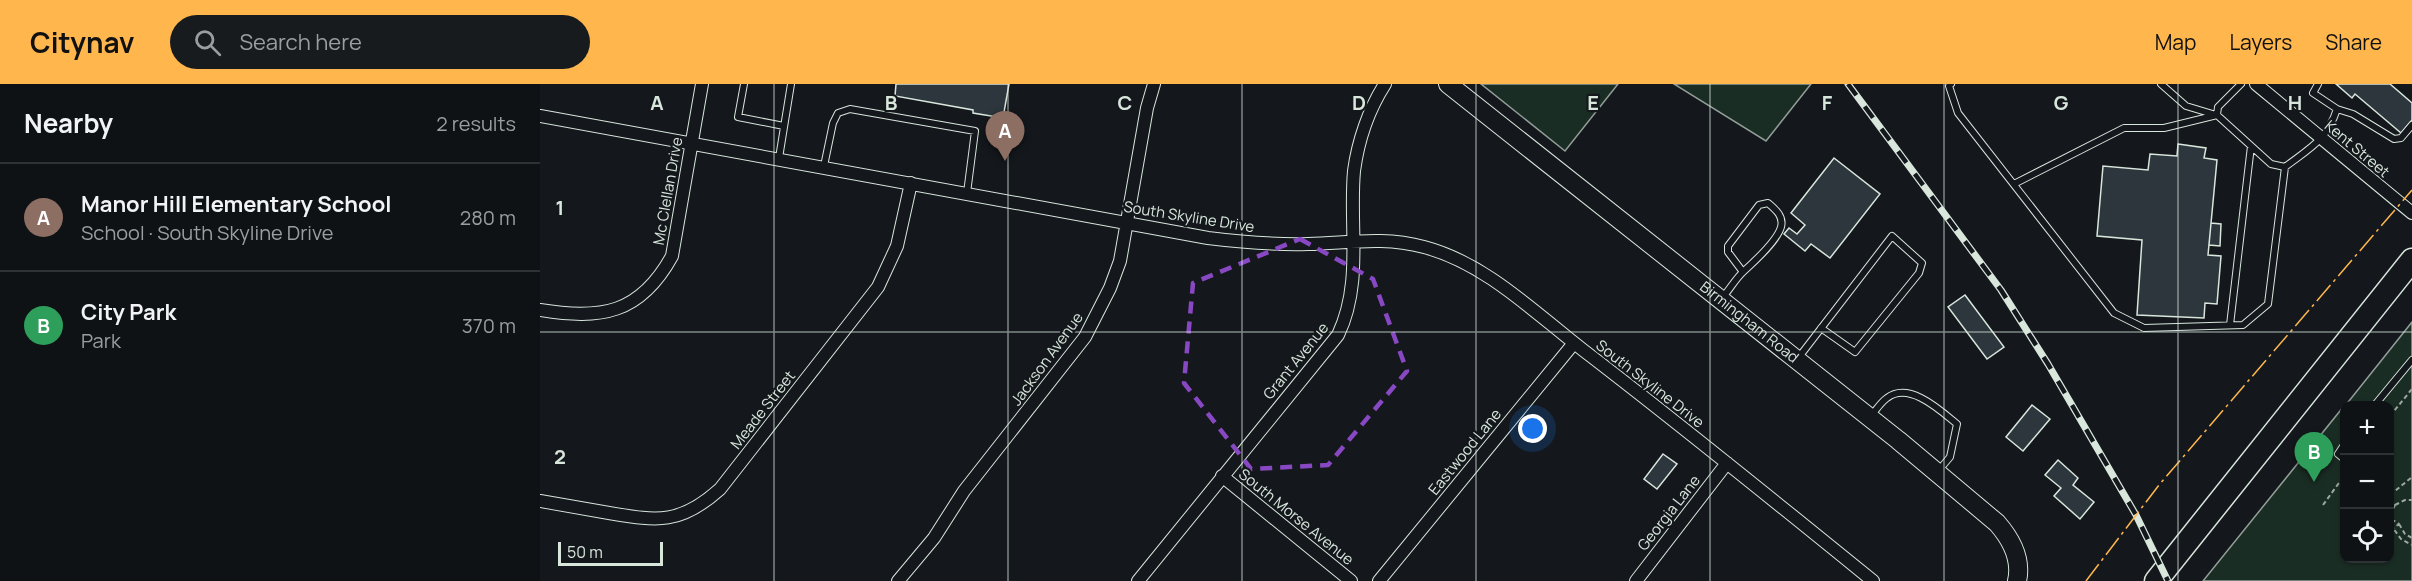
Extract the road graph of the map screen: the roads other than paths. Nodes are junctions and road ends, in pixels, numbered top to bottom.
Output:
1 (702, 84) edge
2 (744, 84) edge
3 (792, 84) edge
4 (1154, 84) edge
5 (1385, 84) edge
6 (1448, 84) edge
7 (1951, 84) edge
8 (2162, 84) edge
9 (2241, 84) edge
10 (2256, 84) edge
11 (2318, 84) edge
12 (2337, 109) junction
13 (2217, 115) junction
14 (540, 116) edge
15 (2412, 125) edge
16 (784, 126) junction
17 (2322, 138) junction
18 (692, 142) junction
19 (2251, 146) junction
20 (779, 158) junction
21 (824, 166) junction
22 (2285, 167) junction
23 (911, 183) junction
24 (2014, 184) junction
25 (967, 193) junction
26 (2412, 213) edge
27 (1127, 222) junction
28 (1353, 241) junction
29 (2412, 260) edge
30 (1743, 272) junction
31 (1721, 300) junction
32 (540, 310) edge
33 (2230, 325) junction
34 (1821, 328) junction
35 (1574, 343) junction
36 (1797, 360) junction
37 (2412, 360) edge
38 (2377, 401) edge
39 (1870, 418) junction
40 (1727, 463) junction
41 (1937, 473) junction
42 (1222, 476) junction
43 (540, 501) edge
44 (898, 581) edge
45 (1138, 581) edge
46 (1351, 581) edge
47 (1379, 581) edge
48 (1636, 581) edge
49 (1873, 581) edge
50 (2017, 581) edge
51 (2156, 581) edge

1 - 18 street, Mc Clellan Drive
2 - 16 lane
3 - 16 lane
4 - 27 street, Jackson Avenue
5 - 28 street, Grant Avenue
6 - 31 street, Birmingham Road
7 - 24 lane
8 - 13 lane
9 - 13 lane
10 - 17 street, Kent Street
11 - 12 lane
12 - 15 lane
12 - 17 lane
13 - 19 lane
13 - 24 lane
14 - 18 street, South Skyline Drive
16 - 20 lane
17 - 22 lane
17 - 26 street, Kent Street
18 - 20 street, South Skyline Drive
18 - 32 street, Mc Clellan Drive
19 - 22 lane
19 - 33 lane
20 - 21 street, South Skyline Drive
21 - 23 street, South Skyline Drive
21 - 25 lane
22 - 33 lane
23 - 25 street, South Skyline Drive
23 - 43 street, Meade Street
24 - 33 lane
25 - 27 street, South Skyline Drive
27 - 28 street, South Skyline Drive
27 - 44 street, Jackson Avenue
28 - 35 street, South Skyline Drive
28 - 42 street, Grant Avenue
29 - 51 highway
30 - 30 lane
30 - 31 lane
31 - 36 street, Birmingham Road
34 - 34 lane
34 - 36 lane
35 - 40 street, South Skyline Drive
35 - 47 street, Eastwood Lane
36 - 39 street, Birmingham Road
37 - 38 lane
39 - 41 street, Birmingham Road
39 - 41 lane
40 - 48 street, Georgia Lane
40 - 49 street, South Skyline Drive
41 - 50 street, Birmingham Road
42 - 45 street, Grant Avenue
42 - 46 street, South Morse Avenue

